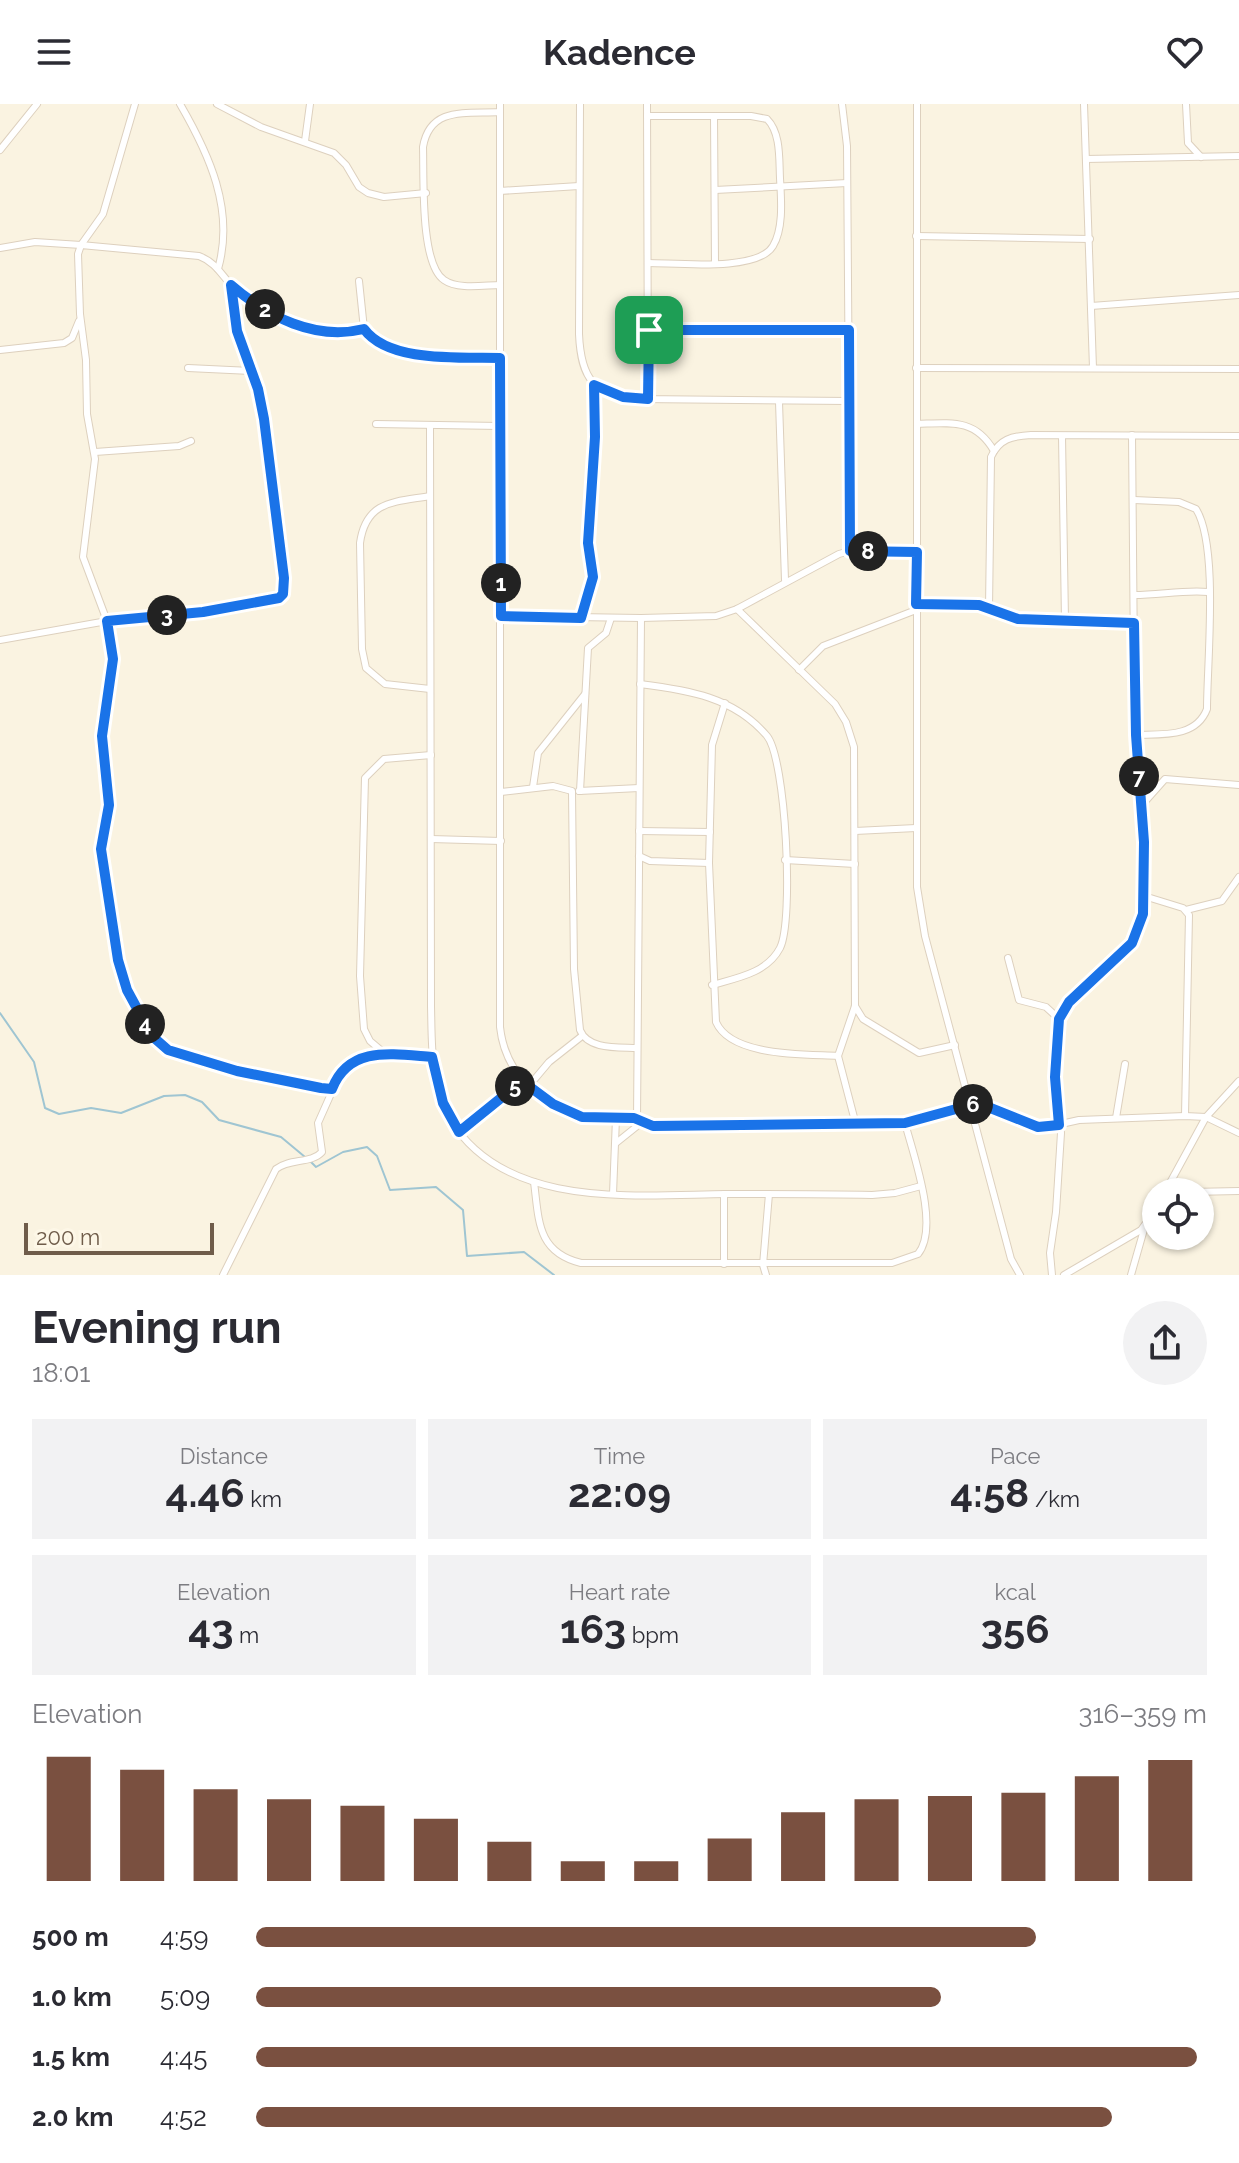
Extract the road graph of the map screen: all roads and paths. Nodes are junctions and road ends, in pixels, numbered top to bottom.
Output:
1 (37, 104) edge
2 (135, 104) edge
3 (180, 104) edge
4 (217, 104) edge
5 (310, 104) edge
6 (580, 104) edge
7 (647, 104) edge
8 (842, 104) edge
9 (917, 104) edge
10 (1084, 104) edge
11 (1186, 104) edge
12 (500, 108) edge
13 (647, 116) junction
14 (714, 116) junction
15 (305, 141) junction
16 (0, 150) edge
17 (1239, 156) edge
18 (1201, 157) junction
19 (1086, 159) junction
20 (847, 183) junction
21 (579, 186) junction
22 (780, 187) junction
23 (715, 190) junction
24 (500, 191) junction
25 (426, 193) junction
26 (916, 236) junction
27 (1090, 239) junction
28 (81, 245) junction
29 (0, 248) edge
30 (648, 263) junction
31 (715, 263) junction
32 (218, 269) junction
33 (359, 281) dead end
34 (231, 285) junction
35 (500, 285) junction
36 (1239, 295) edge
37 (1091, 306) junction
38 (80, 314) junction
39 (364, 329) junction
40 (649, 330) junction
41 (849, 330) junction
42 (0, 350) edge
43 (500, 358) junction
44 (188, 368) dead end
45 (916, 368) junction
46 (1093, 368) junction
47 (1239, 369) edge
48 (251, 371) junction
49 (594, 385) junction
50 (648, 399) junction
51 (849, 401) junction
52 (779, 402) junction
53 (376, 424) dead end
54 (917, 424) junction
55 (430, 425) junction
56 (500, 426) junction
57 (1132, 435) junction
58 (1062, 436) junction
59 (1239, 436) edge
60 (191, 441) dead end
61 (994, 451) junction
62 (95, 452) junction
63 (430, 496) junction
64 (1134, 500) junction
65 (850, 551) junction
66 (917, 552) junction
67 (785, 580) junction
68 (1208, 592) junction
69 (1134, 595) junction
70 (916, 607) junction
71 (989, 608) junction
72 (737, 609) junction
73 (501, 616) junction
74 (581, 618) junction
75 (611, 618) junction
76 (641, 618) junction
77 (1065, 620) junction
78 (107, 621) junction
79 (1134, 623) junction
80 (0, 640) edge
81 (799, 670) junction
82 (640, 684) junction
83 (430, 689) junction
84 (585, 694) junction
85 (725, 703) junction
86 (1136, 735) junction
87 (431, 755) junction
88 (1239, 785) edge
89 (533, 787) junction
90 (639, 788) junction
91 (572, 791) junction
92 (580, 791) junction
93 (501, 792) junction
94 (1141, 806) junction
95 (916, 828) junction
96 (639, 831) junction
97 (855, 831) junction
98 (710, 832) junction
99 (431, 839) junction
100 (501, 841) junction
101 (639, 856) junction
102 (785, 860) junction
103 (709, 863) junction
104 (855, 864) junction
105 (1239, 877) edge
106 (1144, 896) junction
107 (1186, 910) junction
108 (1008, 958) dead end
109 (712, 985) junction
110 (855, 1006) junction
111 (1059, 1019) junction
112 (582, 1036) junction
113 (955, 1045) junction
114 (637, 1048) junction
115 (394, 1055) junction
116 (838, 1056) junction
117 (432, 1057) junction
118 (1125, 1064) dead end
119 (522, 1081) junction
120 (1239, 1081) edge
121 (528, 1087) junction
122 (332, 1089) junction
123 (971, 1104) junction
124 (1185, 1116) junction
125 (1206, 1117) junction
126 (616, 1118) junction
127 (1116, 1118) junction
128 (639, 1121) junction
129 (905, 1123) junction
130 (856, 1125) junction
131 (1059, 1125) junction
132 (459, 1132) junction
133 (1239, 1133) edge
134 (616, 1143) junction
135 (1173, 1178) edge
136 (534, 1182) junction
137 (921, 1186) junction
138 (1239, 1191) edge
139 (1214, 1192) edge
140 (613, 1194) junction
141 (724, 1194) junction
142 (769, 1194) junction
143 (1142, 1228) edge
144 (1142, 1236) edge
145 (724, 1264) junction
146 (763, 1265) junction
147 (223, 1275) edge
148 (766, 1275) edge
149 (1020, 1275) edge
150 (1052, 1275) edge
151 (1064, 1275) edge
152 (1131, 1275) edge

1 - 16 street
2 - 28 street
3 - 32 street
4 - 15 street
5 - 15 street
6 - 21 street
7 - 13 street
8 - 20 street
9 - 26 street
10 - 19 street
11 - 18 street
12 - 24 street
12 - 25 street
13 - 14 street
13 - 30 street
14 - 22 street
14 - 23 street
15 - 25 street
17 - 18 street
18 - 19 street
19 - 27 street
20 - 22 street
20 - 41 street
21 - 24 street
21 - 49 street
22 - 23 street
22 - 31 street
23 - 31 street
24 - 35 street
25 - 35 street
26 - 27 street
26 - 45 street
27 - 37 street
28 - 29 street
28 - 32 street
28 - 38 street
30 - 31 street
30 - 40 street
32 - 34 street
33 - 39 street
34 - 39 street
34 - 48 street
35 - 43 street
36 - 37 street
37 - 46 street
38 - 42 street
38 - 62 street
39 - 43 street
40 - 41 street
40 - 50 street
41 - 51 street
43 - 56 street
44 - 48 street
45 - 46 street
45 - 54 street
46 - 47 street
48 - 78 street
49 - 50 street
49 - 74 street
50 - 52 street
51 - 52 street
51 - 65 street
52 - 67 street
53 - 55 street
54 - 61 street
54 - 66 street
55 - 56 street
55 - 63 street
56 - 73 street
57 - 58 street
57 - 59 street
57 - 64 street
58 - 61 street
58 - 77 street
60 - 62 street
61 - 71 street
62 - 78 street
63 - 83 street
63 - 83 street
64 - 68 street
64 - 69 street
65 - 66 street
65 - 67 street
66 - 70 street
67 - 72 street
68 - 69 street
68 - 86 street
69 - 79 street
70 - 71 street
70 - 81 street
70 - 95 street
71 - 77 street
72 - 76 street
72 - 81 street
73 - 74 street
73 - 93 street
74 - 75 street
75 - 76 street
75 - 84 street
76 - 82 street
77 - 79 street
78 - 80 street
78 - 122 street
79 - 86 street
81 - 97 street
82 - 85 street
82 - 90 street
83 - 87 street
84 - 89 street
84 - 92 street
85 - 98 street
85 - 102 street
86 - 94 street
87 - 99 street
87 - 115 street
88 - 94 street
89 - 91 street
89 - 93 street
90 - 92 street
90 - 96 street
91 - 92 street
91 - 112 street
93 - 100 street
94 - 106 street
95 - 97 street
95 - 113 street
96 - 98 street
96 - 101 street
97 - 104 street
98 - 103 street
99 - 100 street
99 - 117 street
100 - 119 street
101 - 103 street
101 - 114 street
102 - 104 street
102 - 109 street
103 - 109 street
104 - 110 street
105 - 107 street
106 - 107 street
106 - 111 street
107 - 124 street
108 - 111 street
109 - 116 street
110 - 113 street
110 - 116 street
111 - 131 street
112 - 114 street
112 - 121 street
113 - 123 street
114 - 128 street
115 - 117 street
115 - 122 street
116 - 130 street
117 - 132 street
118 - 127 street
119 - 121 street
119 - 132 street
120 - 125 street
121 - 126 street
122 - 147 street
123 - 129 street
123 - 131 street
123 - 149 street
124 - 125 street
124 - 127 street
125 - 133 street
125 - 135 street
126 - 128 street
126 - 134 street
127 - 131 street
128 - 130 street
128 - 134 street
129 - 130 street
129 - 137 street
131 - 150 street
132 - 136 street
134 - 140 street
136 - 140 street
136 - 145 street
137 - 142 street
137 - 146 street
138 - 139 street
140 - 141 street
141 - 142 street
141 - 145 street
142 - 146 street
143 - 151 street
144 - 152 street
145 - 146 street
146 - 148 street

